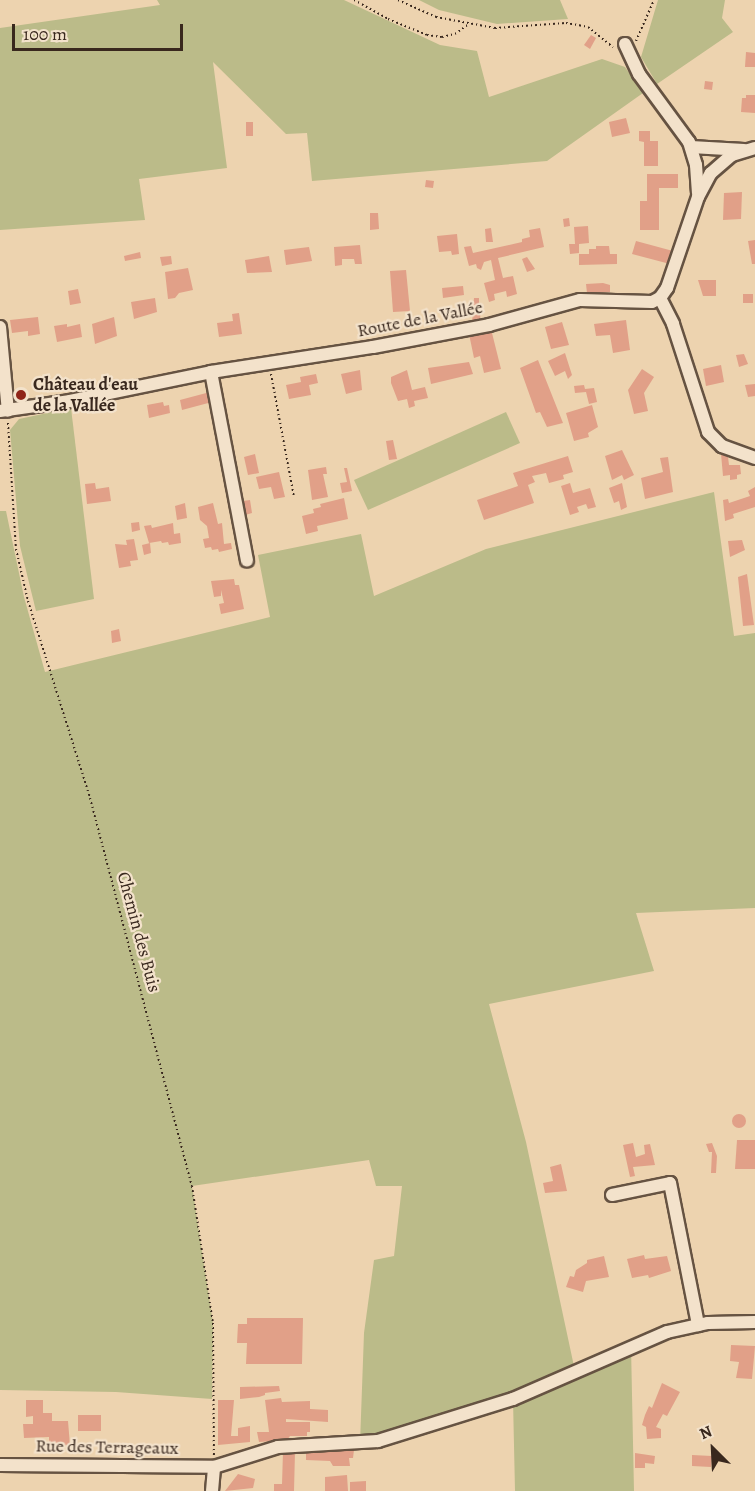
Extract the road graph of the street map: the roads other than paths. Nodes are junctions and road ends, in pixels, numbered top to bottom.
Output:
1 (625, 44) road end
2 (691, 147) junction
3 (749, 149) edge
4 (698, 197) junction
5 (660, 298) junction
6 (0, 327) edge
7 (211, 372) junction
8 (4, 411) edge
9 (755, 458) edge
10 (247, 561) dead end
11 (612, 1195) dead end
12 (755, 1322) edge
13 (698, 1325) junction
14 (0, 1465) edge
15 (214, 1467) junction
16 (212, 1491) edge

1 - 2 street
2 - 3 street
2 - 4 street
3 - 4 street
4 - 5 street
5 - 7 street, Route de la Vallée
5 - 9 street
6 - 8 street
7 - 8 street, Route de la Vallée
7 - 10 street
11 - 13 street
12 - 13 street, Rue des Terrageaux
13 - 15 street, Rue des Terrageaux
14 - 15 street, Rue des Terrageaux
15 - 16 street

